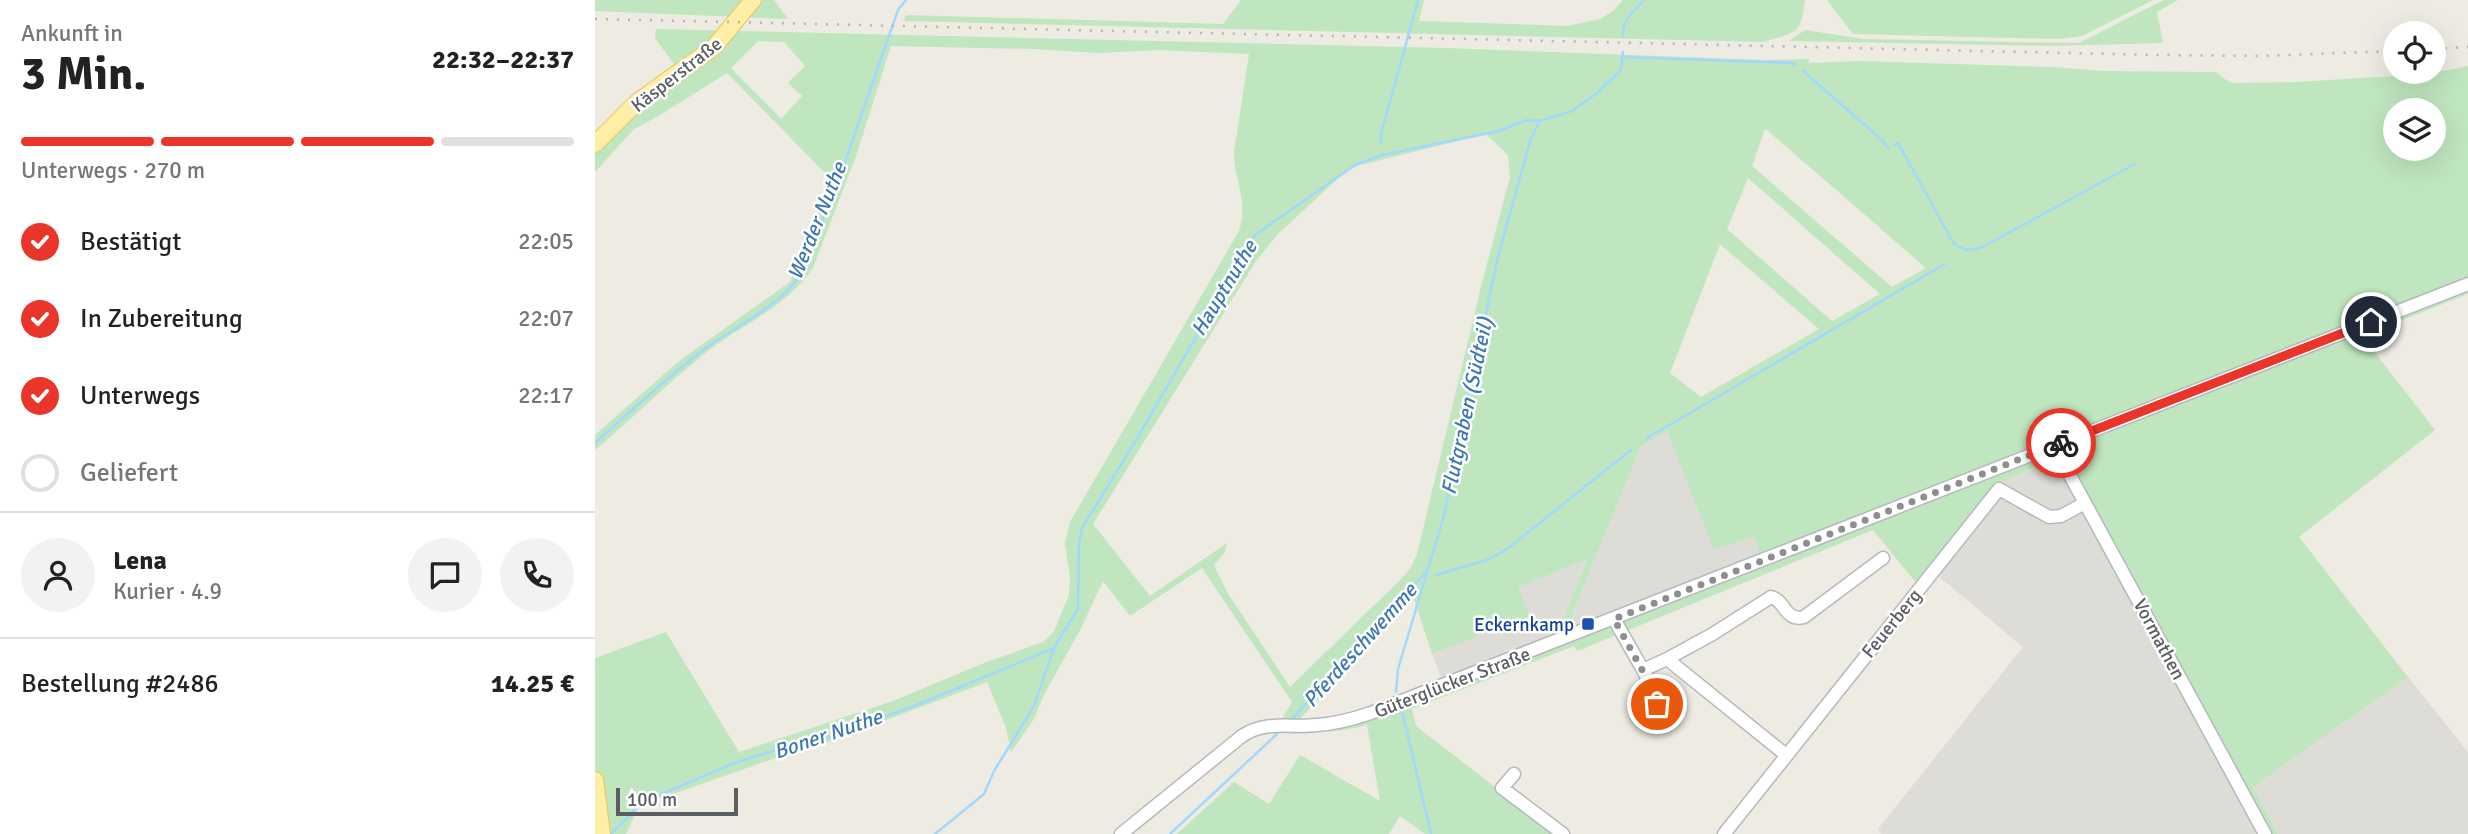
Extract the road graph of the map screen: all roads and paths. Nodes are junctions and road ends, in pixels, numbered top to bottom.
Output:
1 (753, 0) edge
2 (595, 144) edge
3 (2468, 284) edge
4 (2054, 446) junction
5 (2085, 503) junction
6 (1883, 558) dead end
7 (1614, 619) junction
8 (1667, 659) junction
9 (1643, 670) junction
10 (1659, 725) dead end
11 (1786, 755) junction
12 (1514, 774) dead end
13 (595, 780) edge
14 (602, 833) edge
15 (1121, 834) edge
16 (1563, 834) edge
17 (1724, 834) edge
18 (2265, 834) edge

1 - 2 main road, Käsperstraße
3 - 4 street, Güterglücker Straße
4 - 5 street, Vormathen
4 - 7 street, Güterglücker Straße
5 - 11 street, Feuerberg
5 - 18 street, Vormathen
6 - 8 street
7 - 9 street
7 - 15 street, Güterglücker Straße
8 - 9 street
8 - 11 street
9 - 10 street
11 - 17 street, Feuerberg
12 - 16 street
13 - 14 main road

